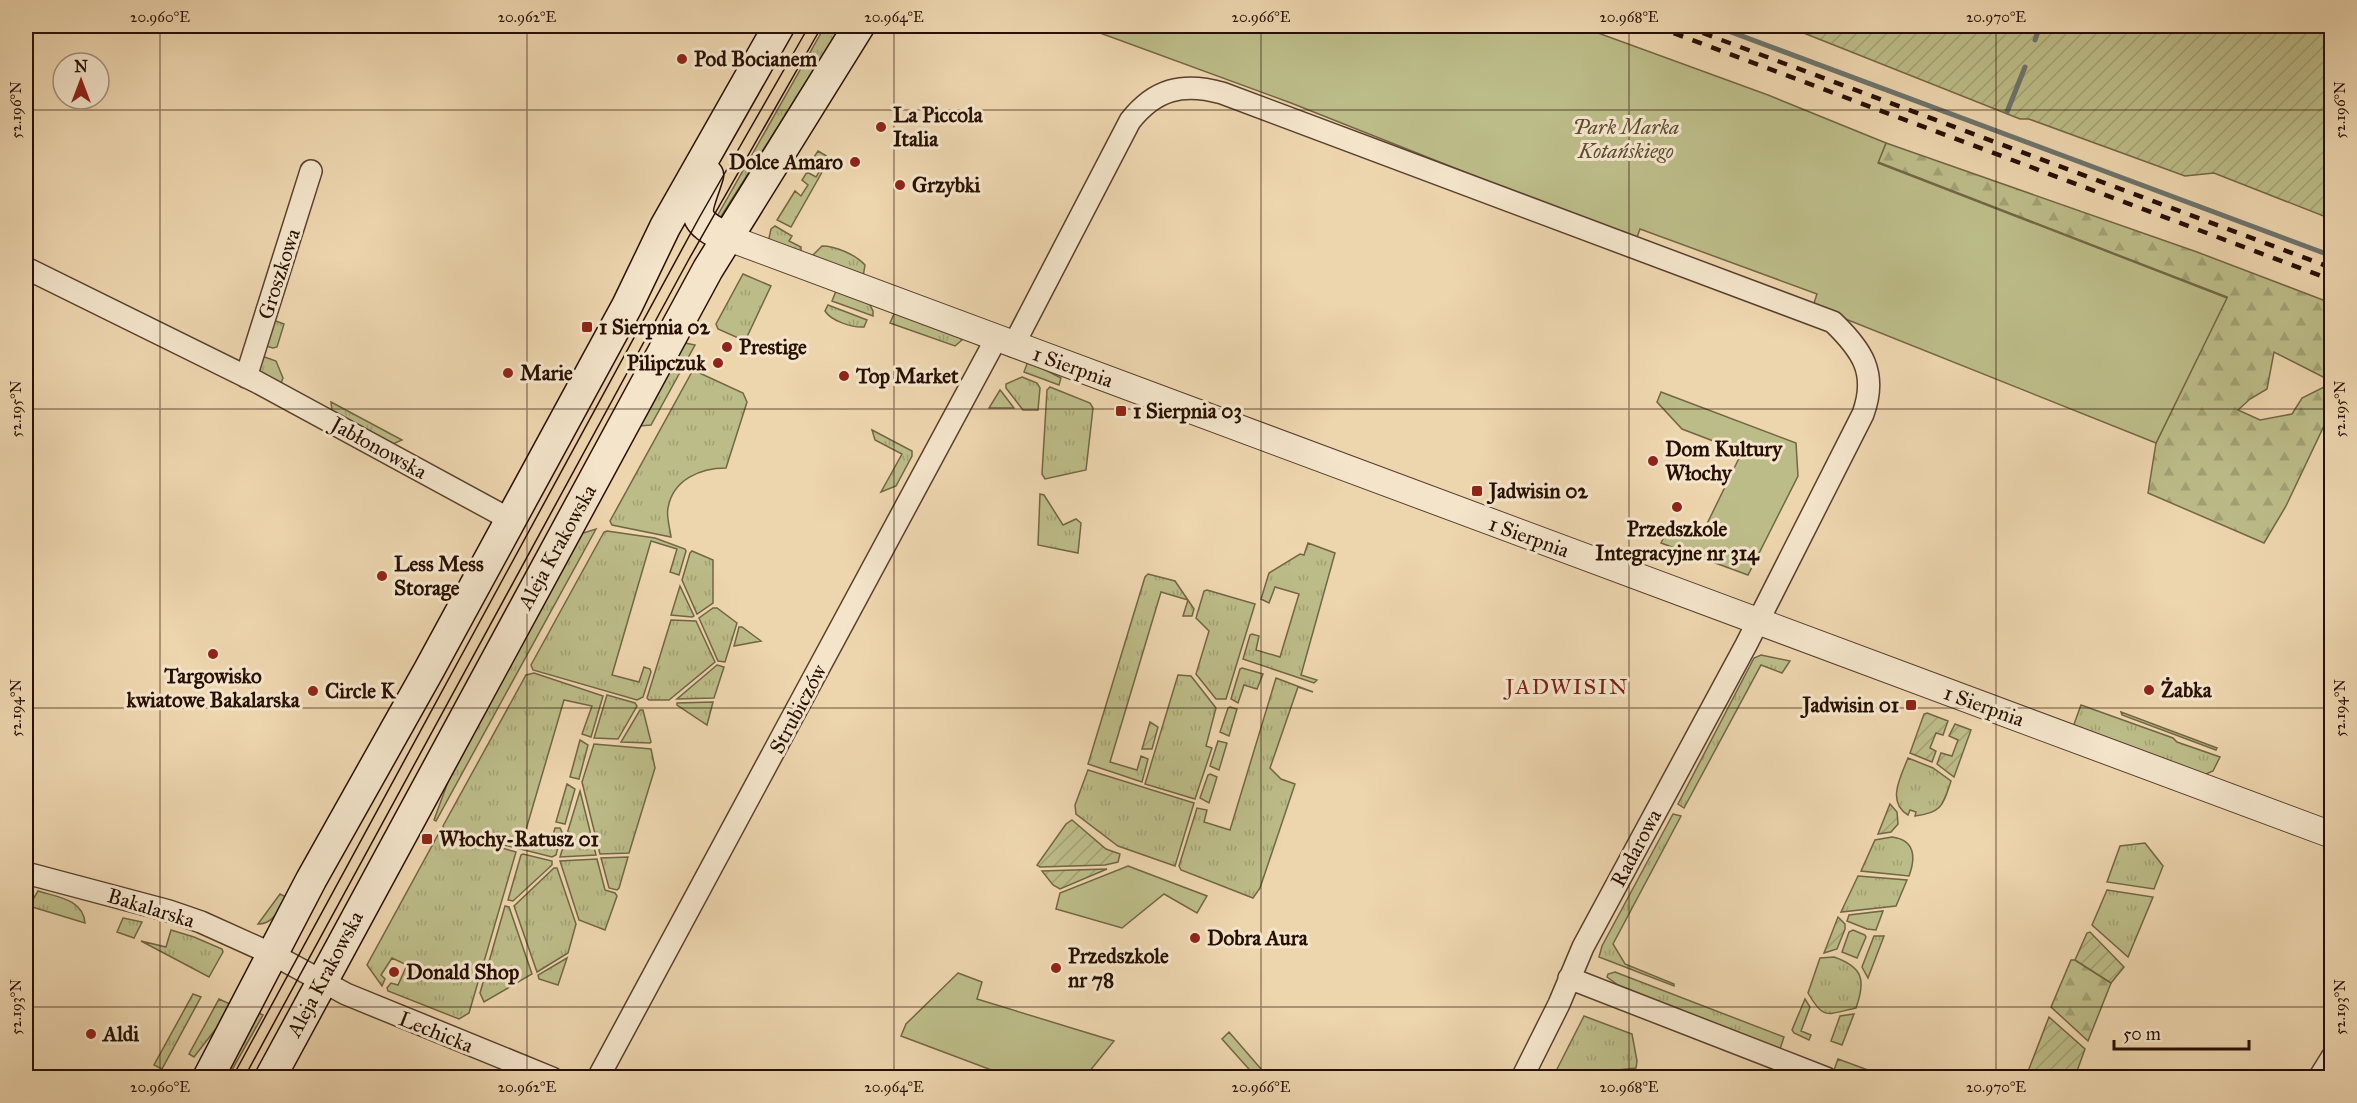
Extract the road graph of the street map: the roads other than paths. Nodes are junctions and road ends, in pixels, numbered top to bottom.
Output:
1 (779, 26) edge
2 (859, 26) edge
3 (720, 131) junction
4 (311, 171) dead end
5 (726, 237) junction
6 (26, 268) edge
7 (1005, 343) junction
8 (246, 377) junction
9 (511, 520) junction
10 (1758, 622) junction
11 (2331, 835) edge
12 (26, 873) edge
13 (272, 954) junction
14 (1569, 978) junction
15 (321, 981) junction
16 (2331, 1057) edge
17 (208, 1077) edge
18 (270, 1077) edge
19 (552, 1077) edge
20 (598, 1077) edge
21 (1522, 1077) edge
22 (1822, 1077) edge
23 (2319, 1077) edge

1 - 3 main road
2 - 5 main road, Aleja Krakowska
3 - 5 main road
3 - 9 main road
4 - 8 street, Groszkowa
5 - 7 street, 1 Sierpnia
5 - 15 main road, Aleja Krakowska
6 - 8 street, Jabłonowska
7 - 10 street, 1 Sierpnia
7 - 10 street, Strubiczów
7 - 20 street, Strubiczów
8 - 9 street, Jabłonowska
9 - 13 main road
10 - 11 street, 1 Sierpnia
10 - 14 street, Radarowa
12 - 13 street, Bakalarska
13 - 15 street, Bakalarska
13 - 17 main road
14 - 21 street, Radarowa
14 - 22 street
15 - 18 main road, Aleja Krakowska
15 - 19 street, Lechicka
16 - 23 street

